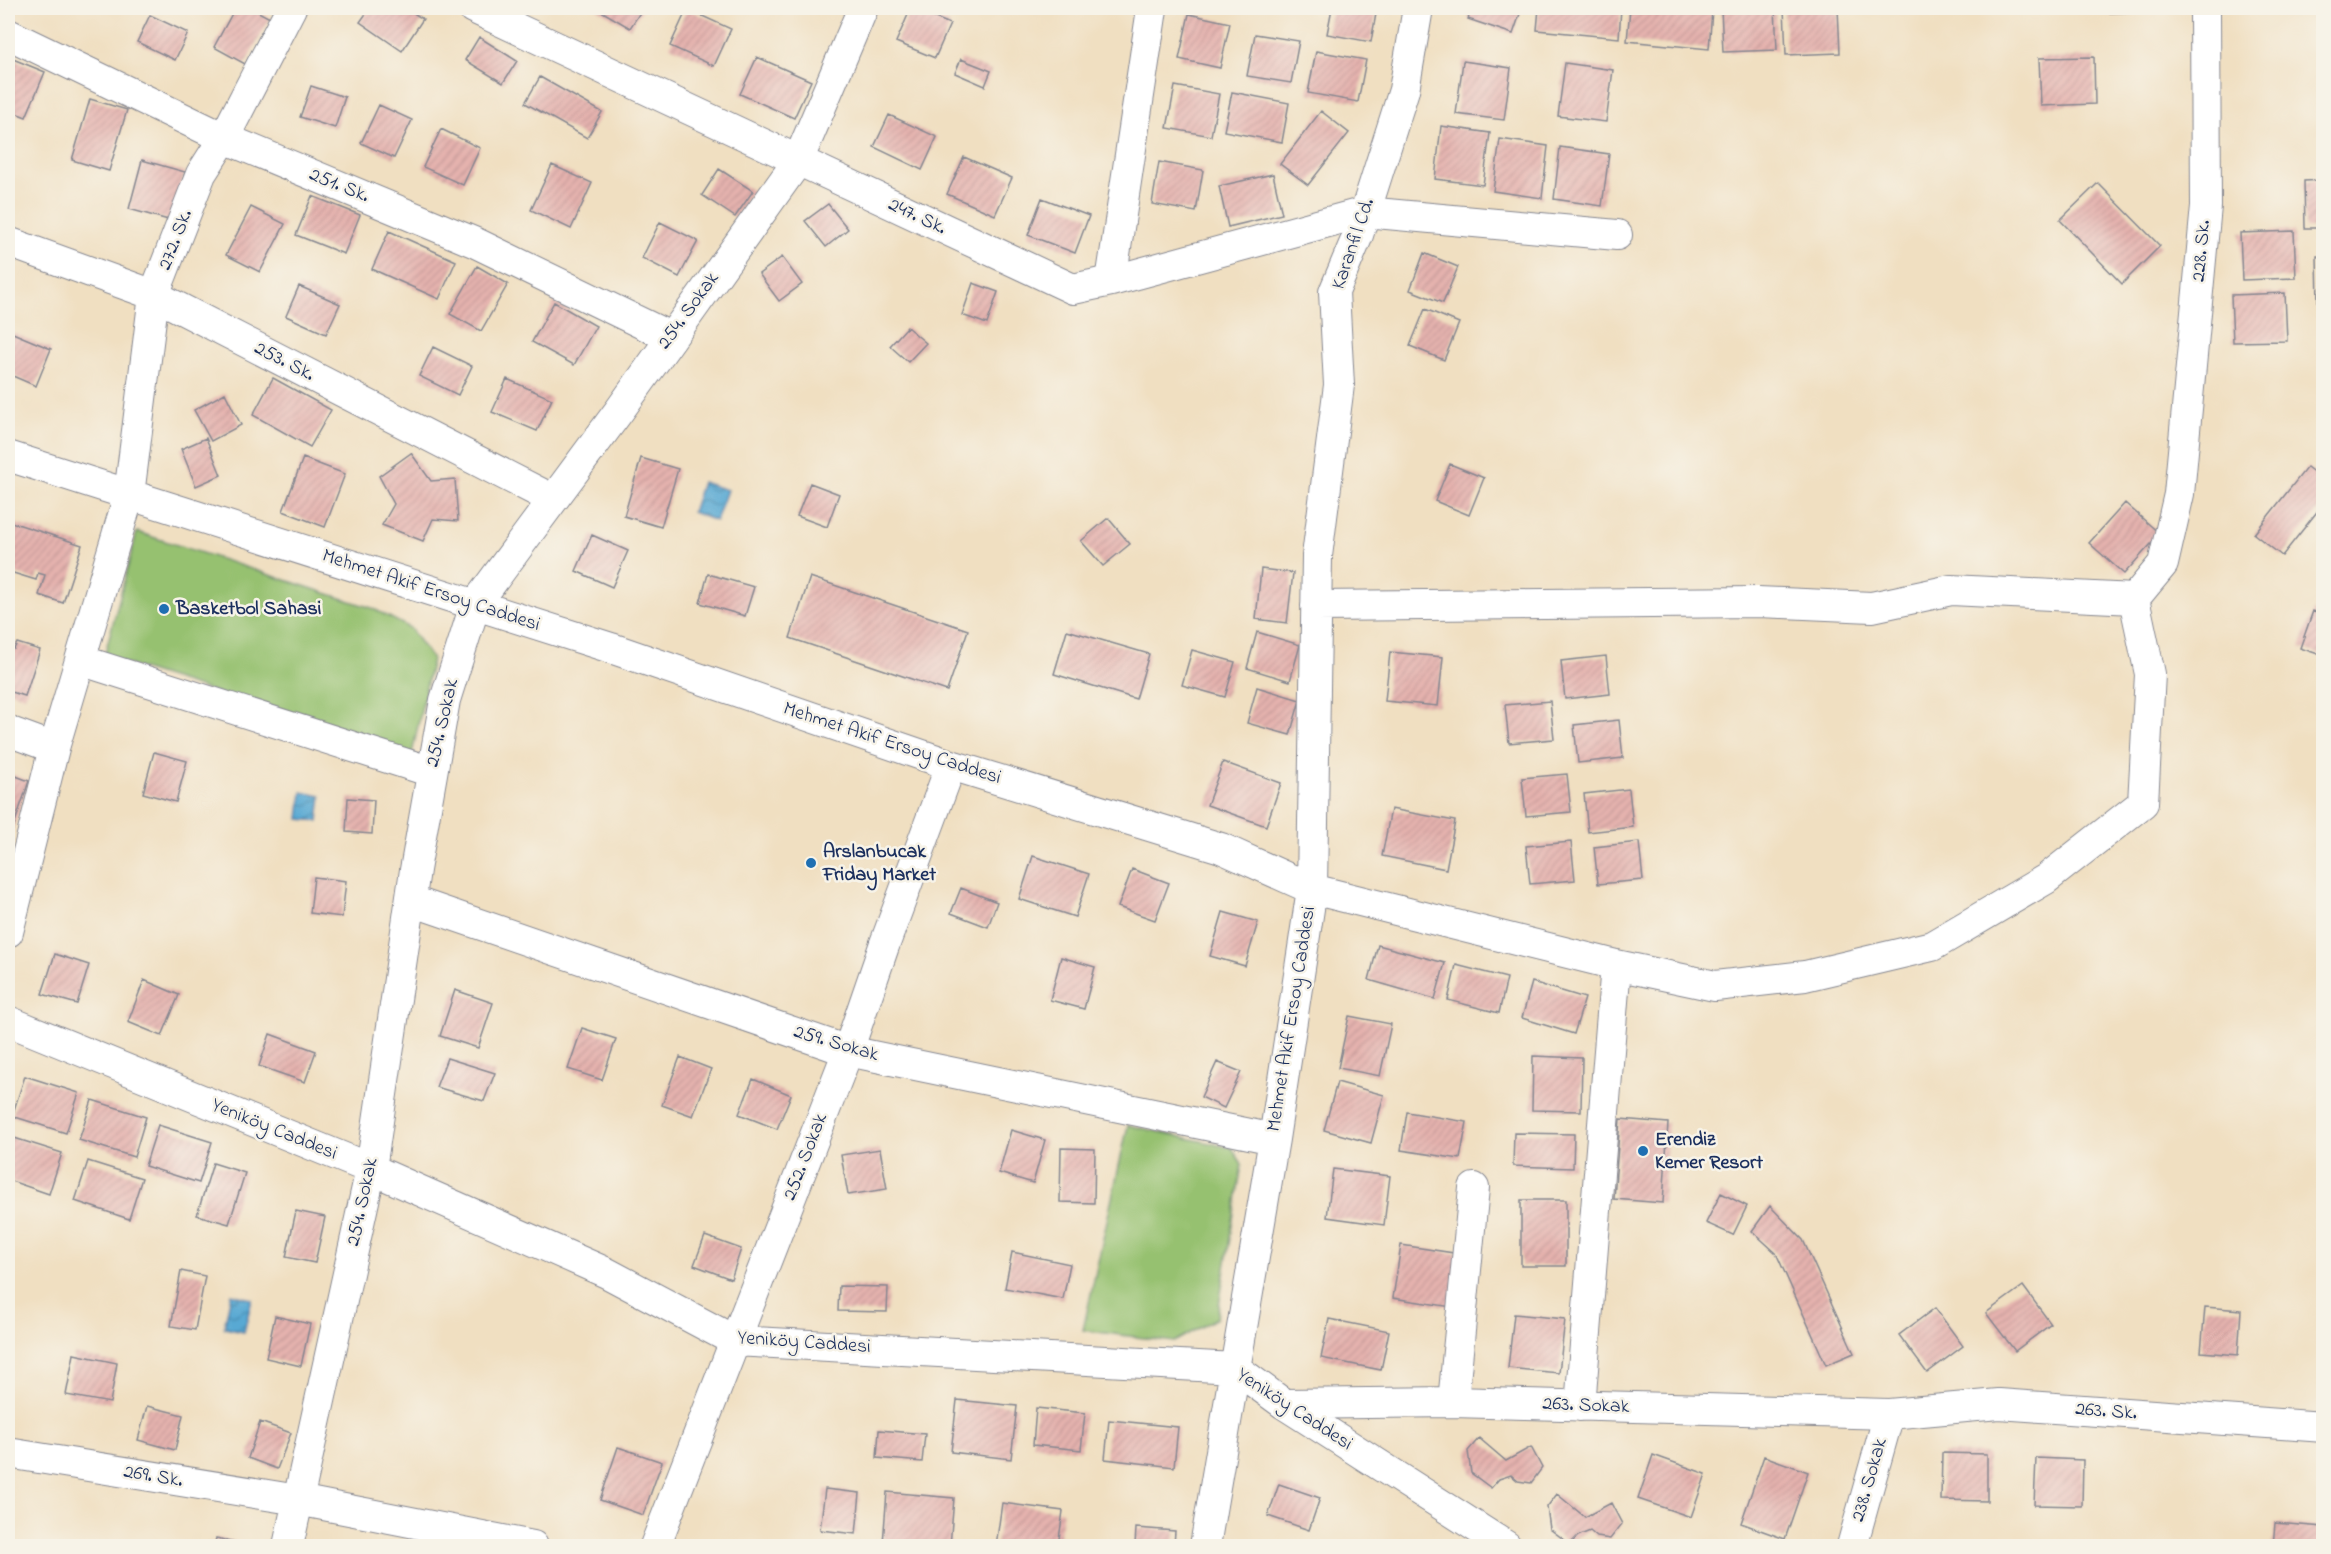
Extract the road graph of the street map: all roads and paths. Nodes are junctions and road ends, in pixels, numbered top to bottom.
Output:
1 (291, 8) edge
2 (474, 8) edge
3 (863, 8) edge
4 (1151, 8) edge
5 (1418, 8) edge
6 (2205, 8) edge
7 (8, 34) edge
8 (224, 138) junction
9 (798, 161) junction
10 (1365, 212) junction
11 (1617, 235) dead end
12 (8, 242) edge
13 (1112, 281) junction
14 (154, 295) junction
15 (670, 337) junction
16 (8, 456) edge
17 (129, 495) junction
18 (552, 499) junction
19 (2134, 599) junction
20 (476, 605) junction
21 (1316, 606) junction
22 (80, 660) junction
23 (8, 732) edge
24 (54, 748) junction
25 (951, 765) junction
26 (432, 772) junction
27 (1312, 889) junction
28 (412, 901) junction
29 (8, 932) edge
30 (1616, 965) junction
31 (8, 1021) edge
32 (848, 1051) junction
33 (1274, 1139) junction
34 (371, 1169) junction
35 (1474, 1188) dead end
36 (735, 1341) junction
37 (1235, 1368) junction
38 (1453, 1402) junction
39 (1284, 1404) junction
40 (1580, 1406) junction
41 (1889, 1414) junction
42 (2324, 1427) edge
43 (8, 1453) edge
44 (298, 1500) junction
45 (288, 1546) edge
46 (533, 1546) edge
47 (655, 1546) edge
48 (1205, 1546) edge
49 (1506, 1546) edge
50 (1852, 1546) edge

1 - 8 street, 272. Sk.
2 - 9 street, 247. Sk.
3 - 9 street, 254. Sokak
4 - 13 street
5 - 10 street, Karanfil Cd.
6 - 19 street, 228. Sk.
7 - 8 street, 251. Sk.
8 - 14 street, 272. Sk.
8 - 15 street, 251. Sk.
9 - 13 street, 247. Sk.
9 - 15 street, 254. Sokak
10 - 11 street
10 - 13 street, 247. Sk.
10 - 21 street, Karanfil Cd.
12 - 14 street, 253. Sk.
14 - 17 street, 272. Sk.
14 - 18 street, 253. Sk.
15 - 18 street, 254. Sokak
16 - 17 street, Mehmet Akif Ersoy Caddesi
17 - 20 street, Mehmet Akif Ersoy Caddesi
17 - 22 street, 272. Sk.
18 - 20 street, 254. Sokak
19 - 21 street
19 - 30 street
20 - 25 street, Mehmet Akif Ersoy Caddesi
20 - 26 street, 254. Sokak
21 - 27 street, Karanfil Cd.
22 - 24 street, 272. Sk.
22 - 26 street
23 - 24 street
24 - 29 street, 272. Sk.
25 - 27 street, Mehmet Akif Ersoy Caddesi
25 - 32 street, 252. Sokak
26 - 28 street, 254. Sokak
27 - 30 street
27 - 33 street, Mehmet Akif Ersoy Caddesi
28 - 32 street, 259. Sokak
28 - 34 street, 254. Sokak
30 - 40 street
31 - 34 street, Yeniköy Caddesi
32 - 33 street, 259. Sokak
32 - 36 street, 252. Sokak
33 - 37 street, Mehmet Akif Ersoy Caddesi
34 - 36 street, Yeniköy Caddesi
34 - 44 street, 254. Sokak
35 - 38 street
36 - 37 street, Yeniköy Caddesi
36 - 47 street, 252. Sokak
37 - 39 street, Yeniköy Caddesi
37 - 48 street, Mehmet Akif Ersoy Caddesi
38 - 39 street, 263. Sokak
38 - 40 street, 263. Sokak
39 - 49 street, Yeniköy Caddesi
40 - 41 street, 263. Sokak
41 - 42 street, 263. Sk.
41 - 50 street, 238. Sokak
43 - 44 street, 269. Sk.
44 - 45 street, 254. Sokak
44 - 46 street, 269. Sk.

